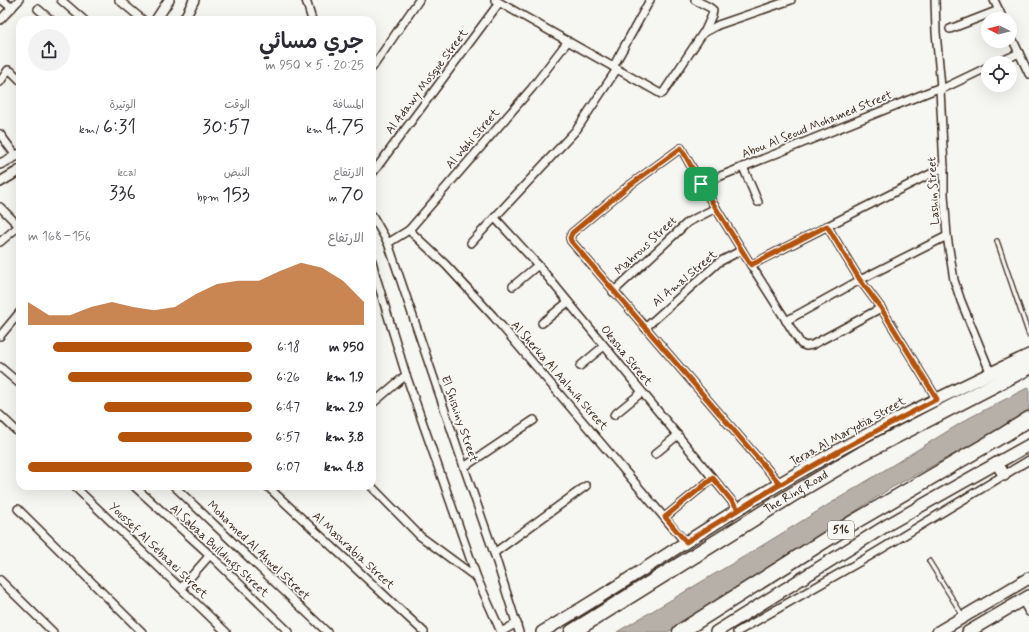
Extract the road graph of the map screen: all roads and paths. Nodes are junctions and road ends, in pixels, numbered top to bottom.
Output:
1 (2, 0) edge
2 (19, 0) edge
3 (61, 0) edge
4 (119, 0) edge
5 (169, 0) edge
6 (194, 0) edge
7 (420, 0) edge
8 (650, 0) edge
9 (695, 0) edge
10 (791, 0) edge
11 (935, 0) edge
12 (994, 0) edge
13 (497, 1) edge
14 (306, 2) edge
15 (12, 8) junction
16 (38, 9) dead end
17 (999, 10) joint
18 (46, 16) edge
19 (79, 16) edge
20 (138, 16) edge
21 (159, 16) edge
22 (186, 16) edge
23 (311, 16) edge
24 (0, 20) edge
25 (950, 29) dead end
26 (704, 33) junction
27 (568, 41) junction
28 (1017, 48) edge
29 (1019, 53) junction
30 (1013, 56) edge
31 (376, 62) edge
32 (615, 68) junction
33 (981, 70) edge
34 (1029, 74) edge
35 (16, 76) edge
36 (0, 82) edge
37 (940, 88) junction
38 (0, 134) edge
39 (16, 153) edge
40 (16, 156) edge
41 (0, 164) edge
42 (743, 167) junction
43 (944, 167) junction
44 (376, 168) edge
45 (16, 172) edge
46 (0, 182) edge
47 (701, 184) junction
48 (758, 202) dead end
49 (0, 207) edge
50 (716, 208) junction
51 (495, 218) junction
52 (376, 222) edge
53 (16, 223) edge
54 (827, 226) junction
55 (16, 230) edge
56 (409, 230) junction
57 (947, 236) junction
58 (997, 241) dead end
59 (0, 242) edge
60 (471, 242) dead end
61 (388, 243) junction
62 (742, 250) junction
63 (538, 265) junction
64 (751, 265) junction
65 (860, 280) junction
66 (376, 285) edge
67 (513, 286) dead end
68 (614, 292) junction
69 (568, 302) junction
70 (881, 308) junction
71 (16, 317) edge
72 (786, 321) junction
73 (542, 323) dead end
74 (645, 328) junction
75 (1029, 335) edge
76 (0, 336) edge
77 (604, 346) junction
78 (1029, 355) edge
79 (580, 366) dead end
80 (0, 367) edge
81 (1029, 367) edge
82 (991, 374) junction
83 (406, 375) junction
84 (16, 381) edge
85 (642, 392) junction
86 (937, 399) junction
87 (376, 401) edge
88 (0, 415) edge
89 (614, 415) dead end
90 (1029, 418) edge
91 (534, 420) dead end
92 (16, 430) edge
93 (678, 435) junction
94 (1029, 445) edge
95 (655, 454) dead end
96 (1029, 460) edge
97 (998, 463) junction
98 (464, 467) junction
99 (1004, 475) junction
100 (713, 478) junction
101 (780, 484) junction
102 (586, 486) dead end
103 (78, 490) edge
104 (138, 490) edge
105 (178, 490) edge
106 (271, 490) edge
107 (375, 490) edge
108 (18, 509) dead end
109 (739, 510) junction
110 (665, 517) junction
111 (686, 542) junction
112 (494, 553) junction
113 (210, 555) junction
114 (929, 560) dead end
115 (477, 578) junction
116 (1029, 578) edge
117 (0, 580) edge
118 (181, 588) junction
119 (1026, 598) edge
120 (1029, 612) edge
121 (963, 617) junction
122 (517, 623) junction
123 (53, 632) edge
124 (142, 632) edge
125 (226, 632) edge
126 (290, 632) edge
127 (328, 632) edge
128 (424, 632) edge
129 (501, 632) edge
130 (519, 632) edge
131 (542, 632) edge
132 (572, 632) edge
133 (680, 632) edge
134 (716, 632) edge
135 (737, 632) edge
136 (938, 632) edge
137 (968, 632) edge

1 - 15 street
2 - 15 street
3 - 19 street
4 - 20 street
5 - 21 street
6 - 22 street
7 - 31 street
8 - 32 street
9 - 26 street
10 - 26 street
11 - 37 street, Lashin Street
12 - 17 street
13 - 27 street
13 - 44 street, Al Adawy Mosque Street
14 - 23 street
15 - 24 street
16 - 18 street
17 - 25 street
26 - 32 street
27 - 32 street
27 - 56 street, Al Wahi Street
28 - 29 street
29 - 30 street
29 - 34 street
32 - 51 street
33 - 37 street, Abou Al Seoud Mohamed Street
35 - 36 street
37 - 42 street, Abou Al Seoud Mohamed Street
37 - 43 street, Lashin Street
38 - 39 street
40 - 41 street
42 - 47 street, Abou Al Seoud Mohamed Street
42 - 48 street
43 - 54 street
43 - 57 street, Lashin Street
45 - 46 street
47 - 50 street
47 - 68 street
49 - 53 street
50 - 62 street
50 - 68 street, Mahrous Street
51 - 60 street
51 - 63 street, Okasha Street
52 - 61 street, El Shishiny Street
54 - 64 street
54 - 65 street
55 - 59 street
56 - 61 street, Al Wahi Street
56 - 110 street, Al Sherka Al Aalmih Street
57 - 65 street
57 - 82 street, Lashin Street
58 - 75 lane
61 - 98 street, El Shishiny Street
62 - 64 street
62 - 74 street, Al Amal Street
63 - 67 street
63 - 69 street, Okasha Street
64 - 72 street
65 - 70 street
65 - 72 street
66 - 83 street
68 - 74 street
69 - 73 street
69 - 77 street, Okasha Street
70 - 72 street
70 - 86 street
71 - 76 street
74 - 101 street
77 - 79 street
77 - 85 street, Okasha Street
78 - 82 main road, Teraa Al Maryotia Street
80 - 84 street
81 - 132 highway, The Ring Road
82 - 86 main road, Teraa Al Maryotia Street
83 - 87 street
83 - 115 street
85 - 89 street
85 - 93 street, Okasha Street
86 - 101 main road, Teraa Al Maryotia Street
88 - 92 street
90 - 133 highway, 516
91 - 98 street
93 - 95 street
93 - 100 street, Okasha Street
94 - 97 main road
96 - 99 street
97 - 99 main road
97 - 134 main road
98 - 112 street, El Shishiny Street
99 - 135 street
100 - 109 street, Okasha Street
100 - 110 street
101 - 109 main road, Teraa Al Maryotia Street
102 - 112 street
103 - 118 street, Youssef Al Sebaaei Street
104 - 113 street, Al Sabaa Buildings Street
105 - 127 street, Mohamed Al Ahwel Street
106 - 128 street, Al Mashrabia Street
107 - 115 street
108 - 124 street
109 - 111 main road, Teraa Al Maryotia Street
110 - 111 street, Al Sherka Al Aalmih Street
111 - 131 main road, Teraa Al Maryotia Street
112 - 122 street, El Shishiny Street
113 - 118 street
113 - 126 street, Al Sabaa Buildings Street
114 - 121 lane
115 - 129 street
116 - 121 main road
117 - 123 street
118 - 125 street, Youssef Al Sebaaei Street
119 - 120 street
119 - 137 main road
121 - 136 main road
122 - 129 street
122 - 130 street, El Shishiny Street

